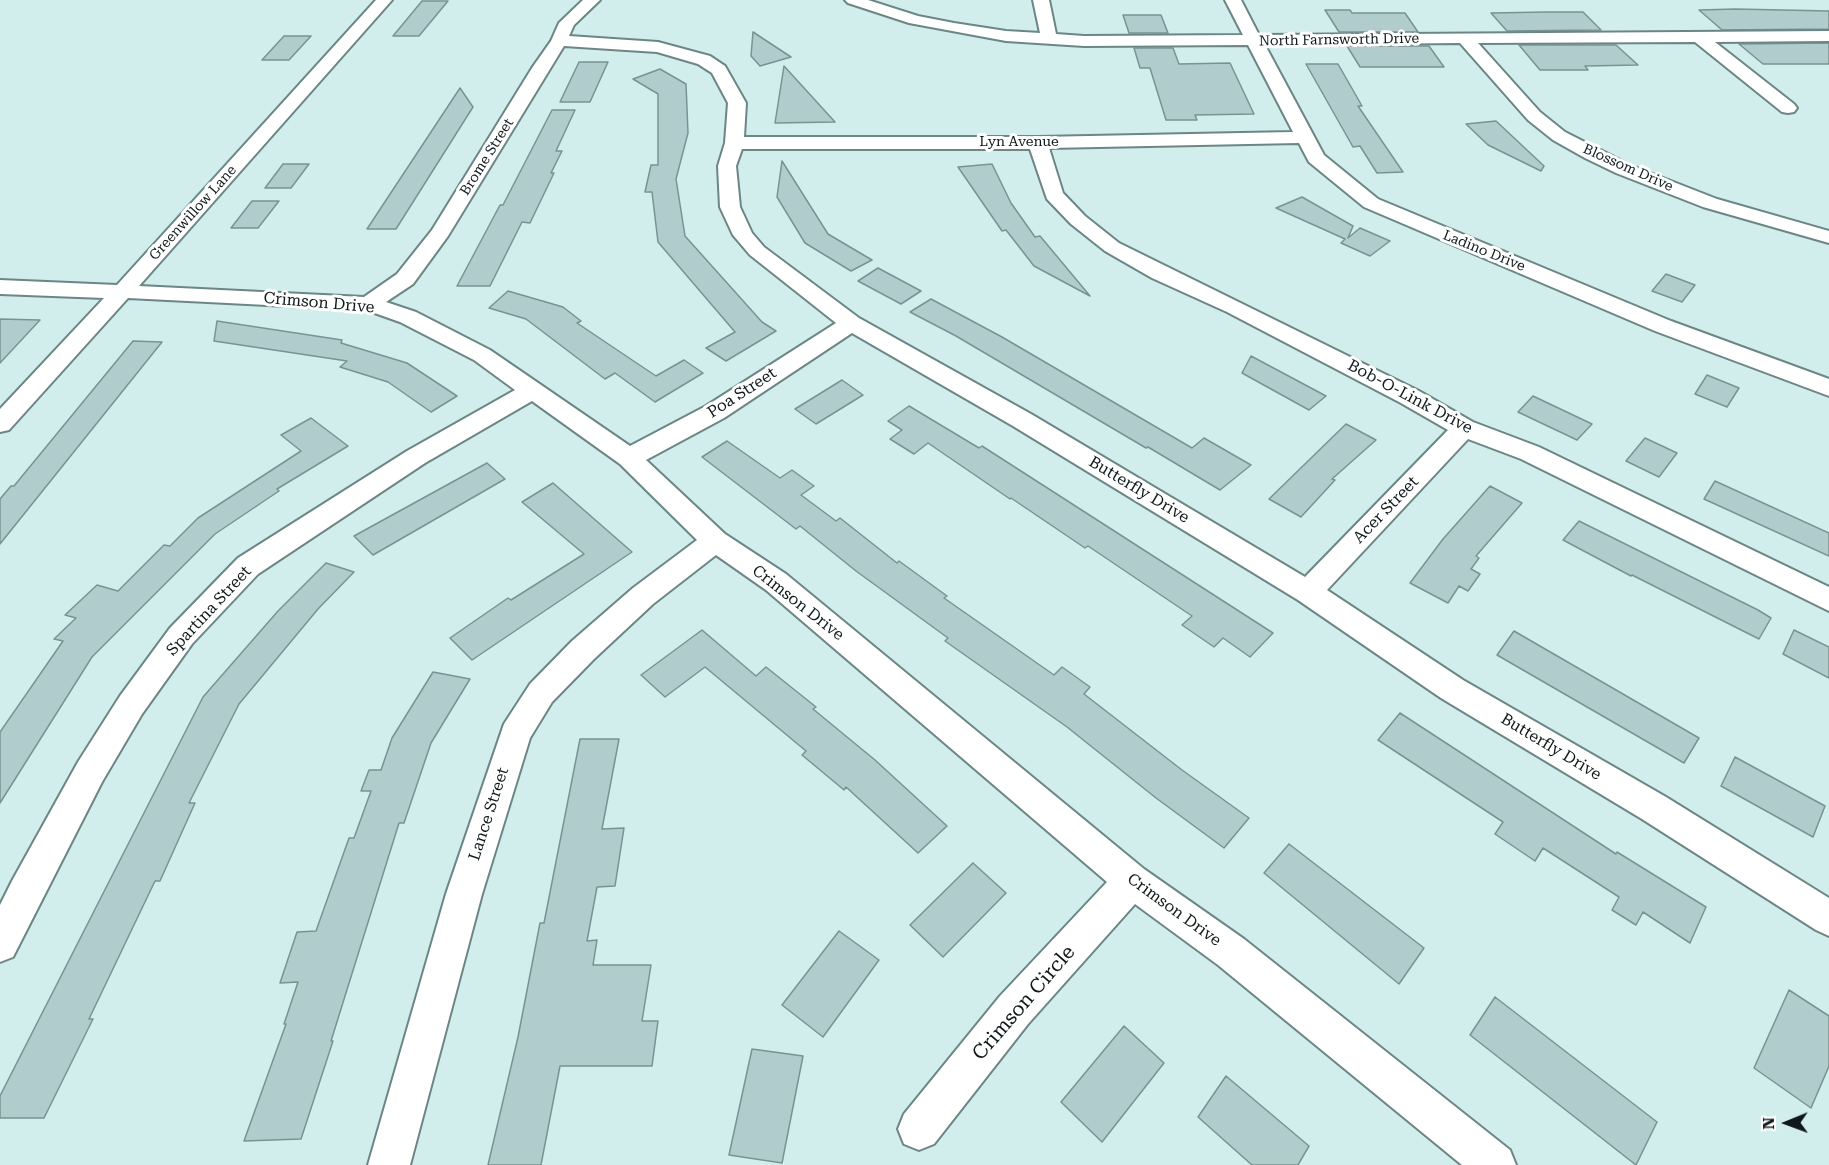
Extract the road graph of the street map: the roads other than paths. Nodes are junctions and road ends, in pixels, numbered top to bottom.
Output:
1 (384, 0) edge
2 (592, 0) edge
3 (853, 0) edge
4 (1041, 0) edge
5 (1233, 0) edge
6 (1829, 36) edge
7 (1699, 37) junction
8 (1048, 39) junction
9 (1465, 39) junction
10 (560, 41) junction
11 (1254, 41) junction
12 (1788, 108) dead end
13 (1303, 137) junction
14 (734, 143) junction
15 (1038, 143) junction
16 (1829, 237) edge
17 (0, 287) edge
18 (123, 292) junction
19 (369, 304) junction
20 (851, 323) junction
21 (1829, 388) edge
22 (533, 390) junction
23 (0, 424) edge
24 (1464, 428) junction
25 (628, 458) junction
26 (715, 541) junction
27 (1308, 592) junction
28 (1829, 600) edge
29 (1132, 880) junction
30 (1829, 918) edge
31 (0, 944) edge
32 (919, 1129) dead end
33 (389, 1165) edge
34 (1495, 1165) edge

1 - 18 street, Greenwillow Lane
2 - 10 street, Brome Street
3 - 8 street, North Farnsworth Drive
4 - 8 street
5 - 11 street, Ladino Drive
6 - 7 street, North Farnsworth Drive
7 - 9 street, North Farnsworth Drive
7 - 12 street
8 - 11 street, North Farnsworth Drive
9 - 11 street, North Farnsworth Drive
9 - 16 street, Blossom Drive
10 - 14 street, Butterfly Drive
10 - 19 street, Brome Street
11 - 13 street, Ladino Drive
13 - 15 street, Lyn Avenue
13 - 21 street, Ladino Drive
14 - 15 street, Lyn Avenue
14 - 20 street, Butterfly Drive
15 - 24 street, Bob-O-Link Drive
17 - 18 street, Crimson Drive
18 - 19 street, Crimson Drive
18 - 23 street, Greenwillow Lane
19 - 22 street, Crimson Drive
20 - 25 street, Poa Street
20 - 27 street, Butterfly Drive
22 - 25 street, Crimson Drive
22 - 31 street, Spartina Street
24 - 27 street, Acer Street
24 - 28 street, Bob-O-Link Drive
25 - 26 street, Crimson Drive
26 - 29 street, Crimson Drive
26 - 33 street, Lance Street
27 - 30 street, Butterfly Drive
29 - 32 street, Crimson Circle
29 - 34 street, Crimson Drive

